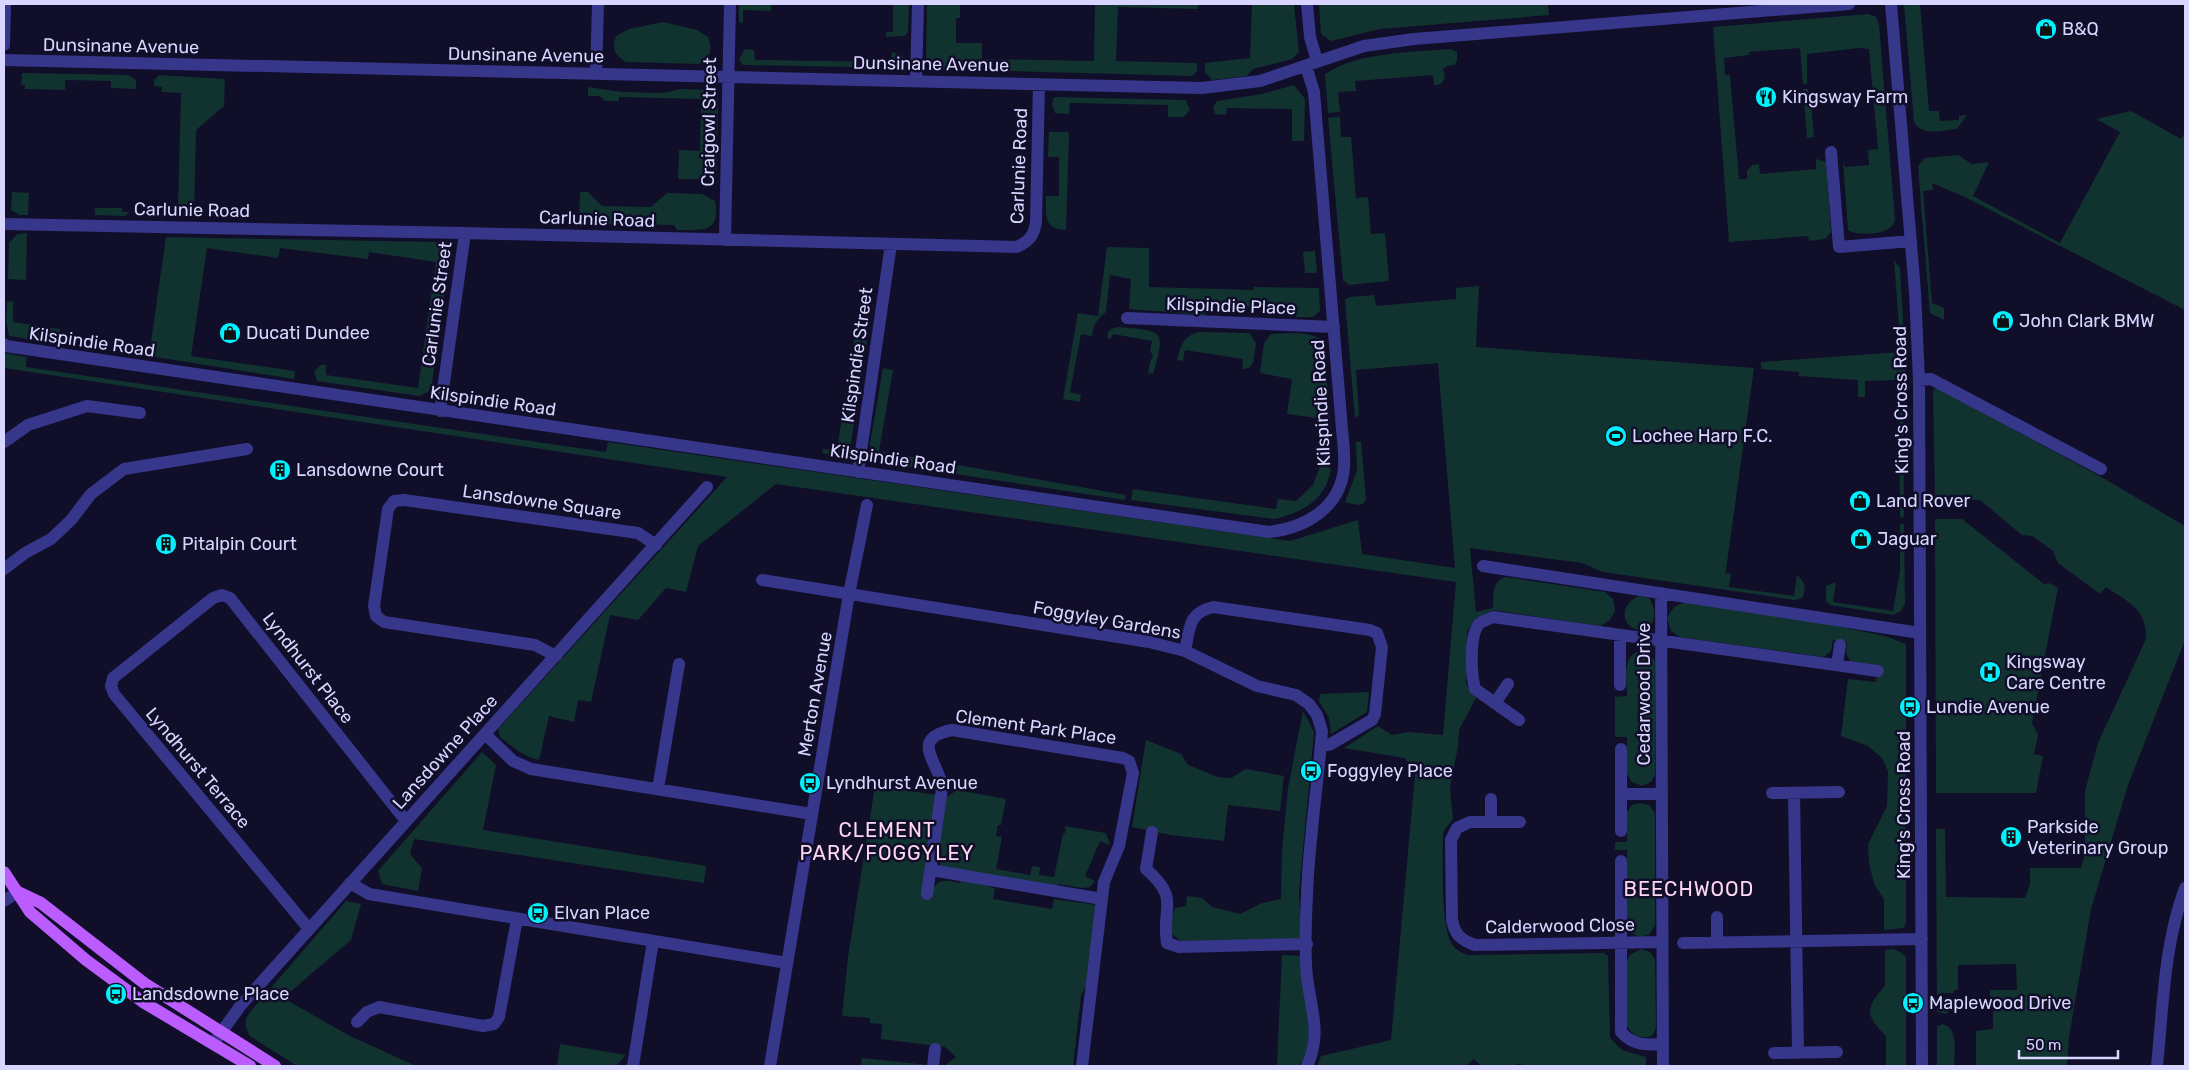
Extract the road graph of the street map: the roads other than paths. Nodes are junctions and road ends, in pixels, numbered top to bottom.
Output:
1 (5, 4) edge
2 (598, 4) edge
3 (730, 4) edge
4 (918, 4) edge
5 (1307, 4) edge
6 (1849, 4) edge
7 (1891, 4) edge
8 (4, 46) edge
9 (4, 60) edge
10 (1311, 63) junction
11 (596, 74) junction
12 (727, 77) junction
13 (916, 81) junction
14 (1040, 84) junction
15 (1831, 152) dead end
16 (4, 224) edge
17 (465, 233) junction
18 (725, 240) junction
19 (1910, 241) junction
20 (891, 244) junction
21 (1127, 318) dead end
22 (1334, 326) junction
23 (5, 345) edge
24 (1919, 380) junction
25 (440, 410) junction
26 (140, 413) dead end
27 (4, 442) edge
28 (248, 449) dead end
29 (2101, 469) dead end
30 (858, 472) junction
31 (707, 487) dead end
32 (867, 505) dead end
33 (656, 545) junction
34 (1483, 566) dead end
35 (4, 570) edge
36 (762, 580) dead end
37 (1661, 593) junction
38 (849, 594) junction
39 (1920, 632) junction
40 (166, 635) joint
41 (1620, 635) junction
42 (1662, 640) junction
43 (1840, 645) dead end
44 (1185, 651) junction
45 (556, 656) junction
46 (679, 664) dead end
47 (1837, 665) junction
48 (1878, 671) dead end
49 (1508, 684) dead end
50 (1620, 685) dead end
51 (1495, 703) junction
52 (1519, 720) dead end
53 (485, 734) junction
54 (1321, 745) junction
55 (1621, 749) dead end
56 (658, 788) junction
57 (1839, 792) dead end
58 (1772, 793) dead end
59 (1794, 793) junction
60 (1621, 794) junction
61 (1662, 794) junction
62 (1491, 799) dead end
63 (812, 814) junction
64 (406, 821) junction
65 (1491, 822) junction
66 (1520, 822) dead end
67 (1621, 831) dead end
68 (1152, 832) dead end
69 (1621, 861) dead end
70 (931, 870) junction
71 (4, 872) edge
72 (350, 883) junction
73 (2185, 888) edge
74 (18, 892) junction
75 (927, 894) dead end
76 (1102, 898) junction
77 (4, 901) edge
78 (1717, 918) dead end
79 (517, 919) junction
80 (309, 928) junction
81 (1922, 940) junction
82 (653, 941) junction
83 (1796, 941) junction
84 (1662, 942) junction
85 (1717, 942) junction
86 (1621, 943) junction
87 (1683, 943) dead end
88 (1306, 944) junction
89 (787, 963) junction
90 (357, 1022) dead end
91 (222, 1031) junction
92 (214, 1043) junction
93 (1663, 1044) junction
94 (935, 1049) dead end
95 (1798, 1052) junction
96 (1837, 1052) dead end
97 (1774, 1053) dead end
98 (250, 1066) edge
99 (275, 1066) edge
100 (633, 1066) edge
101 (770, 1066) edge
102 (933, 1066) edge
103 (1082, 1066) edge
104 (1307, 1066) edge
105 (1663, 1066) edge
106 (1922, 1066) edge
107 (2157, 1066) edge

1 - 8 street
2 - 11 street
3 - 12 street, Craigowl Street
4 - 13 street
5 - 10 street, Kilspindie Road
6 - 10 street, Dunsinane Avenue
7 - 19 street, King's Cross Road
9 - 11 street, Dunsinane Avenue
10 - 14 street, Dunsinane Avenue
10 - 22 street, Kilspindie Road
11 - 12 street, Dunsinane Avenue
12 - 13 street, Dunsinane Avenue
12 - 18 street, Craigowl Street
13 - 14 street, Dunsinane Avenue
14 - 20 street, Carlunie Road
15 - 19 street
16 - 17 street, Carlunie Road
17 - 18 street, Carlunie Road
17 - 25 street, Carlunie Street
18 - 20 street, Carlunie Road
19 - 24 street, King's Cross Road
20 - 30 street, Kilspindie Street
21 - 22 street, Kilspindie Place
22 - 30 street, Kilspindie Road
23 - 25 street, Kilspindie Road
24 - 29 street
24 - 39 street, King's Cross Road
25 - 30 street, Kilspindie Road
26 - 27 street
28 - 35 street
31 - 33 street, Lansdowne Place
32 - 38 street, Merton Avenue
33 - 45 street, Lansdowne Place
33 - 45 street, Lansdowne Square
34 - 37 street
36 - 38 street, Foggyley Gardens
37 - 39 street
37 - 42 street, Cedarwood Drive
38 - 44 street, Foggyley Gardens
38 - 63 street, Merton Avenue
39 - 81 street, King's Cross Road
40 - 64 street, Lyndhurst Place
40 - 80 street, Lyndhurst Terrace
41 - 42 street
41 - 50 street
41 - 51 street
42 - 47 street
42 - 61 street, Cedarwood Drive
43 - 47 street
44 - 54 street, Foggyley Gardens
44 - 54 street
45 - 53 street, Lansdowne Place
46 - 56 street
47 - 48 street
49 - 51 street
51 - 52 street
53 - 56 street
53 - 64 street, Lansdowne Place
54 - 88 street, Foggyley Gardens
55 - 60 street, Cedarwood Drive
56 - 63 street
57 - 59 street
58 - 59 street
59 - 83 street
60 - 61 street
60 - 67 street, Cedarwood Drive
61 - 84 street, Cedarwood Drive
62 - 65 street
63 - 89 street, Merton Avenue
64 - 72 street, Lansdowne Place
65 - 66 street, Calderwood Close
65 - 86 street, Calderwood Close
68 - 88 street
69 - 86 street
70 - 75 street, Clement Park Place
70 - 76 street
70 - 76 street, Clement Park Place
71 - 74 main road
72 - 79 street
72 - 80 street, Lansdowne Place
73 - 107 street
74 - 77 street
74 - 91 main road
74 - 92 main road
76 - 103 street, Clement Park Place
78 - 85 street
79 - 82 street
79 - 90 street
80 - 91 street, Lansdowne Place
81 - 83 street
81 - 106 street, King's Cross Road
82 - 89 street
82 - 100 street
83 - 85 street
83 - 95 street
84 - 86 street, Calderwood Close
84 - 93 street, Cedarwood Drive
85 - 87 street
86 - 93 street
88 - 104 street, Foggyley Gardens
89 - 101 street, Merton Avenue
91 - 92 street, Lansdowne Place
91 - 99 main road
92 - 98 main road
93 - 105 street, Cedarwood Drive
94 - 102 street
95 - 96 street
95 - 97 street

